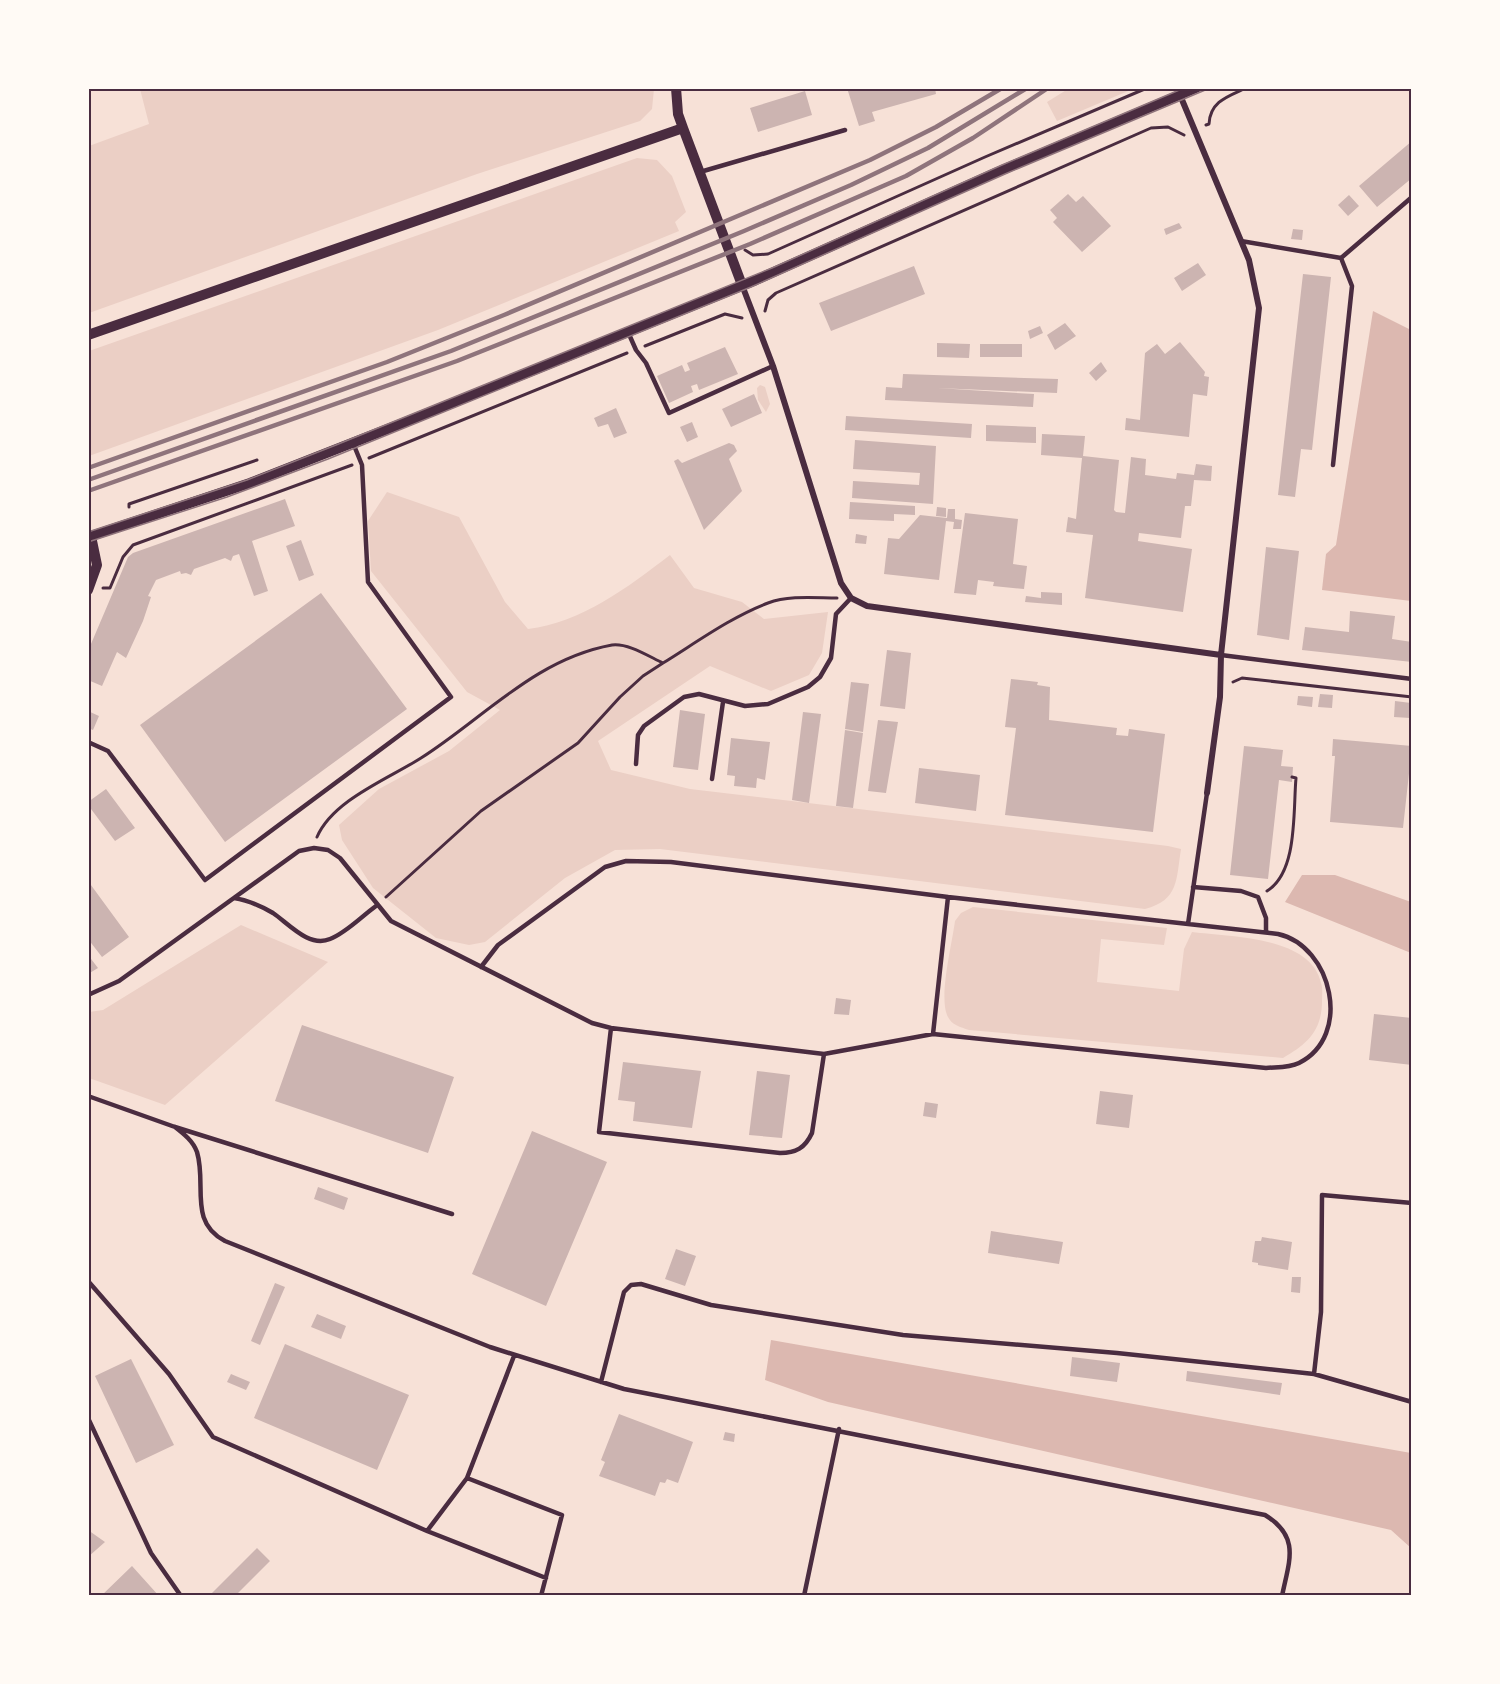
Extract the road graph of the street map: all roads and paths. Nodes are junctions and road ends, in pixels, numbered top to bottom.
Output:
1 (676, 88) edge
2 (1147, 88) edge
3 (1196, 88) edge
4 (1246, 88) edge
5 (1180, 95) junction
6 (1206, 125) dead end
7 (683, 128) junction
8 (845, 130) dead end
9 (1185, 134) dead end
10 (700, 172) junction
11 (1412, 197) edge
12 (1241, 240) junction
13 (744, 247) dead end
14 (1341, 258) junction
15 (742, 285) junction
16 (765, 313) dead end
17 (745, 321) dead end
18 (628, 332) junction
19 (88, 335) edge
20 (636, 350) junction
21 (773, 366) junction
22 (353, 444) junction
23 (257, 460) dead end
24 (360, 461) junction
25 (1333, 465) dead end
26 (129, 507) dead end
27 (90, 537) edge
28 (103, 588) dead end
29 (88, 590) edge
30 (851, 598) junction
31 (1221, 656) junction
32 (663, 663) junction
33 (1412, 679) edge
34 (1231, 686) dead end
35 (1412, 697) edge
36 (723, 702) junction
37 (88, 742) edge
38 (636, 764) dead end
39 (1292, 777) dead end
40 (712, 779) dead end
41 (1207, 793) joint
42 (314, 848) junction
43 (1193, 887) junction
44 (948, 897) junction
45 (1258, 897) junction
46 (233, 898) junction
47 (376, 906) junction
48 (1188, 924) junction
49 (1266, 932) junction
50 (481, 967) junction
51 (88, 995) edge
52 (611, 1028) junction
53 (933, 1034) junction
54 (824, 1054) junction
55 (88, 1096) edge
56 (176, 1127) junction
57 (1412, 1203) edge
58 (452, 1214) dead end
59 (88, 1281) edge
60 (514, 1356) junction
61 (1314, 1374) junction
62 (601, 1382) junction
63 (1412, 1402) edge
64 (88, 1418) edge
65 (839, 1429) junction
66 (467, 1478) junction
67 (427, 1531) junction
68 (546, 1578) junction
69 (181, 1596) edge
70 (541, 1596) edge
71 (804, 1596) edge
72 (1282, 1596) edge

1 - 7 street
2 - 13 path
3 - 5 street
4 - 6 path
5 - 12 street
5 - 15 street
7 - 10 street
7 - 19 street
8 - 10 lane
9 - 16 path
10 - 15 street
11 - 14 lane
12 - 14 lane
12 - 31 street
14 - 25 lane
15 - 18 street
15 - 21 street
17 - 20 path
18 - 20 lane
18 - 22 street
20 - 21 lane
20 - 24 path
21 - 30 street
22 - 24 lane
22 - 27 street
23 - 26 path
24 - 28 path
24 - 37 lane
27 - 29 street
30 - 31 street
30 - 32 path
30 - 36 lane
31 - 33 lane
31 - 41 street
32 - 42 path
32 - 47 path
34 - 35 path
36 - 38 lane
36 - 40 lane
39 - 45 path
41 - 43 lane
42 - 46 lane
42 - 47 lane
43 - 45 lane
43 - 48 lane
44 - 48 lane
44 - 50 lane
44 - 53 lane
45 - 49 lane
46 - 47 lane
46 - 51 lane
47 - 50 lane
48 - 49 lane
49 - 53 lane
50 - 52 lane
52 - 54 lane
52 - 54 lane
53 - 54 lane
55 - 56 lane
56 - 58 lane
56 - 60 lane
57 - 61 lane
59 - 67 lane
60 - 62 lane
60 - 66 lane
61 - 62 lane
61 - 63 lane
62 - 65 lane
64 - 69 lane
65 - 71 lane
65 - 72 lane
66 - 67 lane
66 - 68 lane
67 - 68 lane
68 - 70 lane

